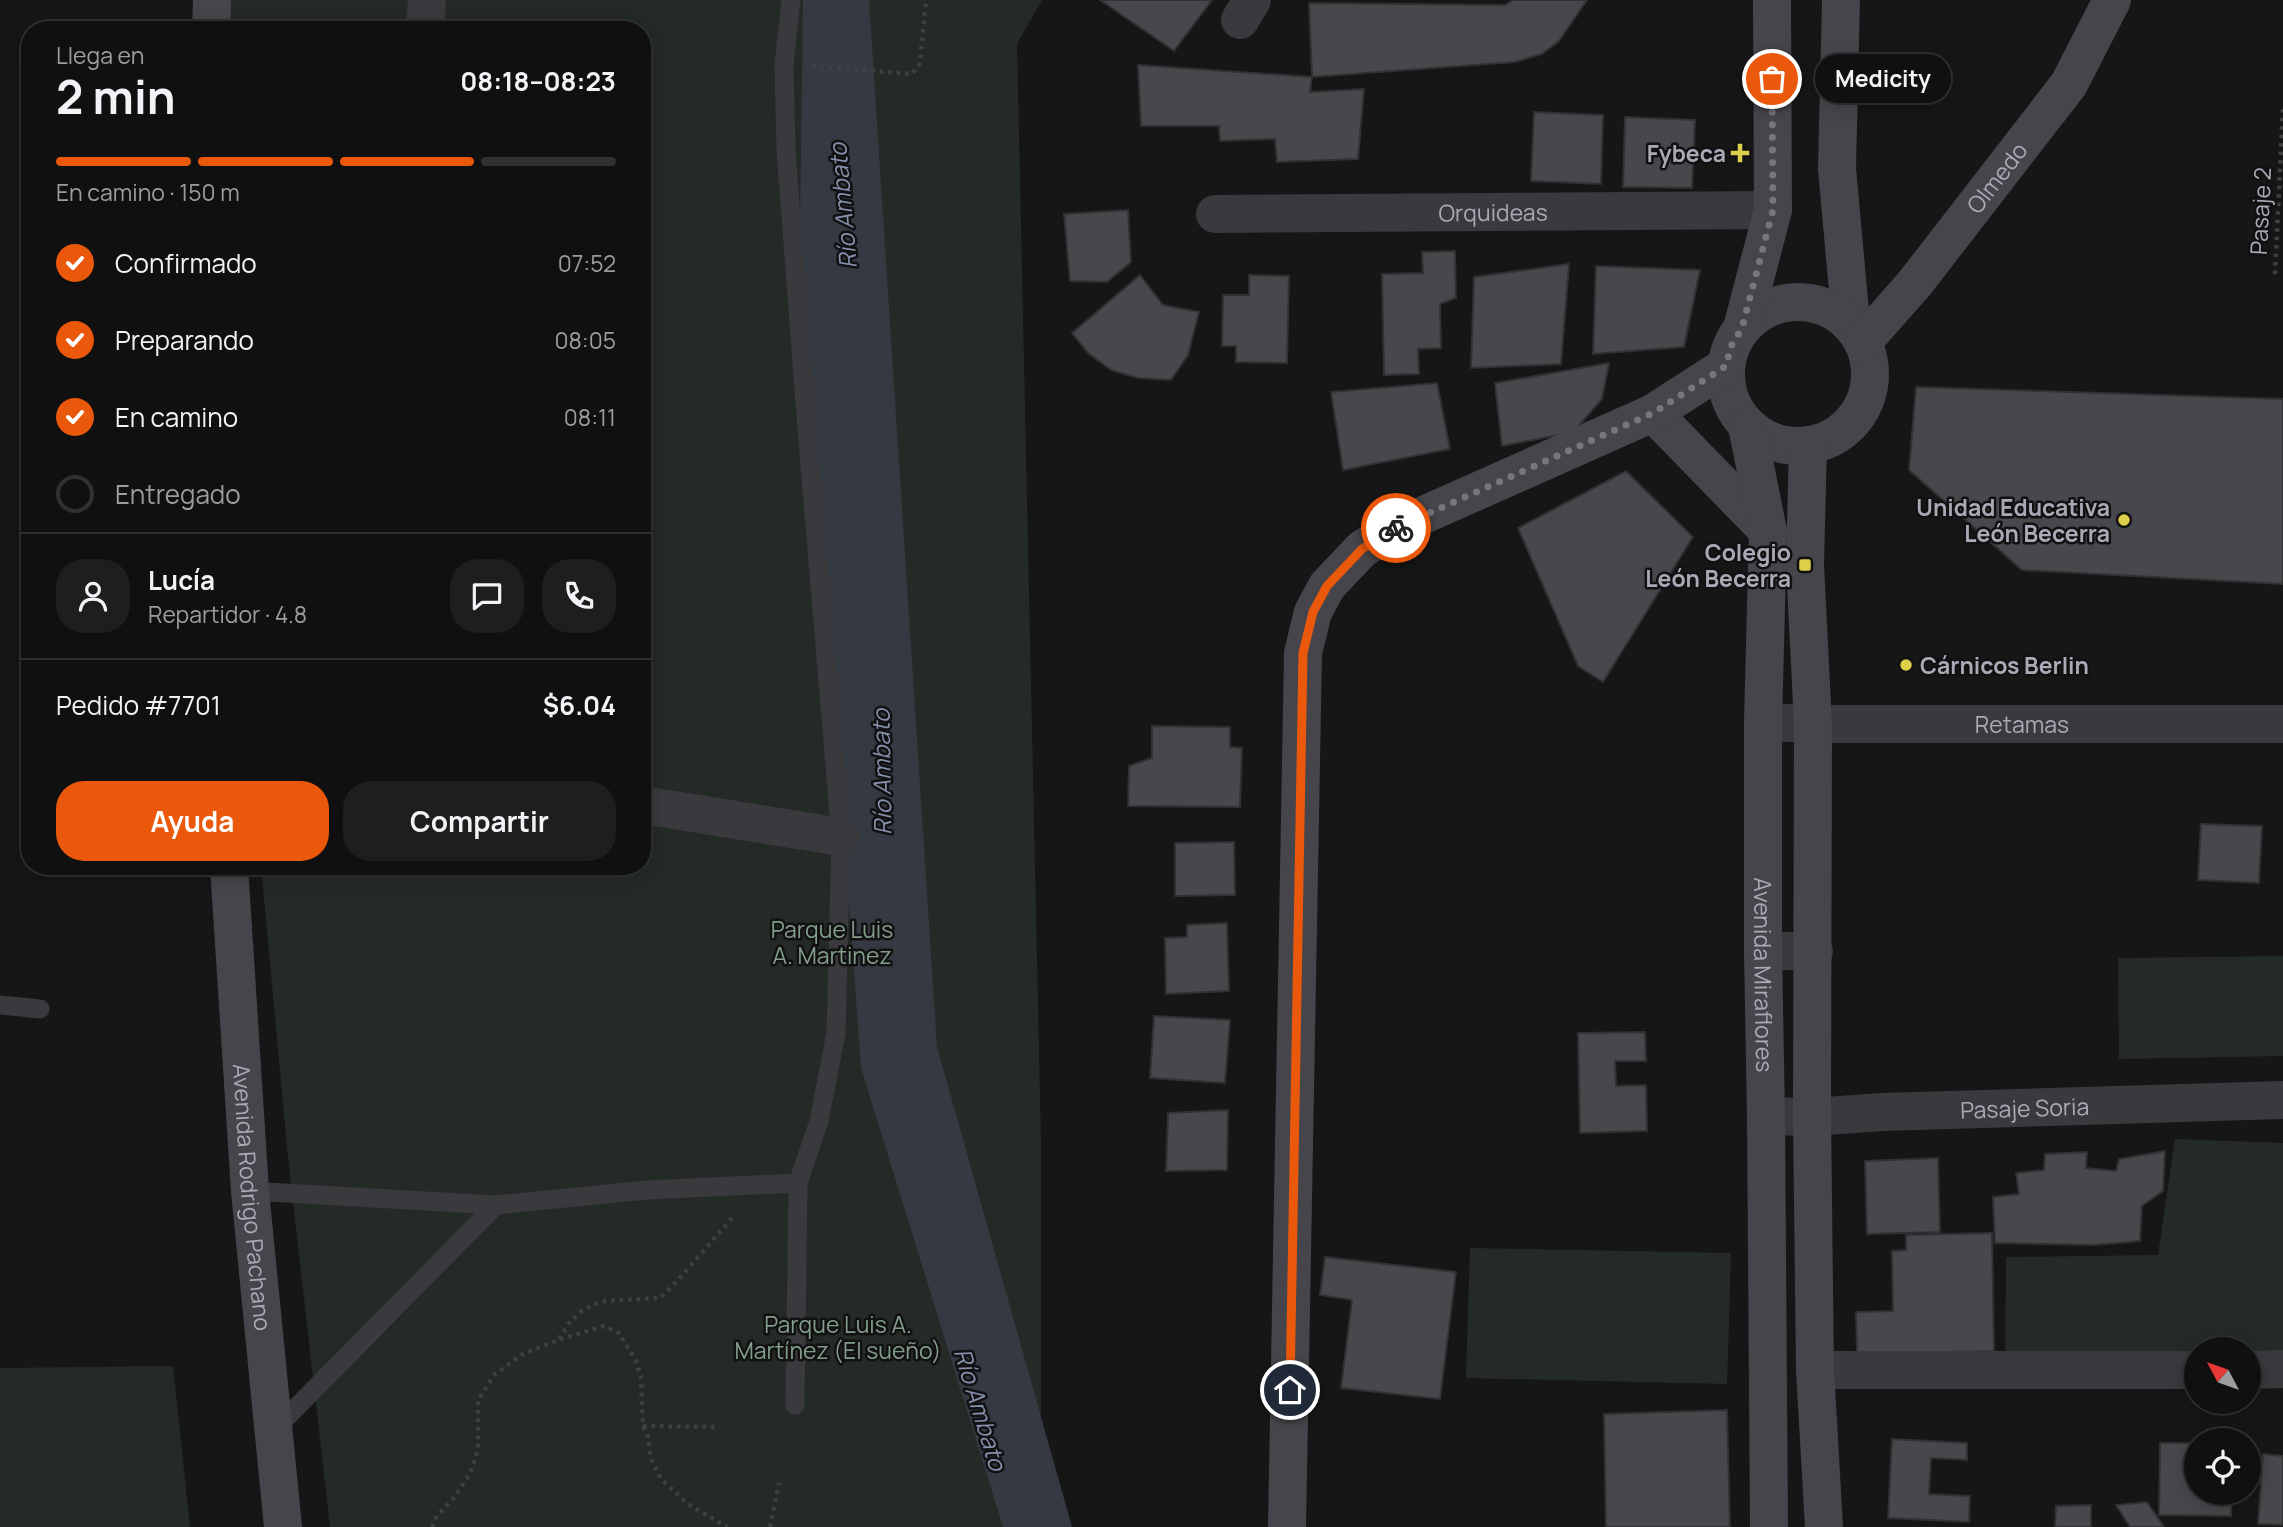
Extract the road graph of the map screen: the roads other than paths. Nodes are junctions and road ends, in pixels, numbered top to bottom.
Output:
1 (212, 0) edge
2 (427, 0) edge
3 (791, 0) edge
4 (1772, 0) edge
5 (1841, 0) edge
6 (2112, 0) edge
7 (211, 21) edge
8 (426, 21) edge
9 (1773, 210) junction
10 (1215, 215) dead end
11 (1742, 328) junction
12 (1857, 332) junction
13 (1726, 366) junction
14 (1653, 413) junction
15 (1747, 426) junction
16 (1808, 445) junction
17 (1768, 531) junction
18 (1763, 722) junction
19 (1813, 724) junction
20 (2281, 724) edge
21 (651, 806) edge
22 (841, 837) junction
23 (230, 875) edge
24 (1763, 951) junction
25 (1814, 951) junction
26 (0, 1005) edge
27 (40, 1009) dead end
28 (2283, 1100) edge
29 (1766, 1116) junction
30 (1812, 1117) junction
31 (799, 1183) junction
32 (250, 1191) junction
33 (496, 1205) junction
34 (1815, 1370) junction
35 (2184, 1370) edge
36 (2261, 1370) edge
37 (2283, 1370) edge
38 (795, 1405) dead end
39 (273, 1431) junction
40 (283, 1527) edge
41 (1287, 1527) edge
42 (1769, 1527) edge
43 (1824, 1527) edge

1 - 7 main road
2 - 8 street
3 - 22 lane
4 - 9 main road
5 - 12 main road
6 - 12 main road, Olmedo
9 - 10 street, Orquideas
9 - 11 main road
11 - 12 main road
11 - 13 main road
12 - 16 main road
13 - 14 main road
13 - 15 main road
14 - 17 main road
14 - 41 main road
15 - 16 main road
15 - 17 main road, Avenida Miraflores
16 - 19 main road, Avenida Miraflores
17 - 18 main road, Avenida Miraflores
18 - 19 street, Retamas
18 - 24 main road, Avenida Miraflores
19 - 20 street, Retamas
19 - 25 main road, Avenida Miraflores
21 - 22 street
22 - 31 lane
23 - 32 main road, Avenida Rodrigo Pachano
24 - 25 street
24 - 29 main road, Avenida Miraflores
25 - 30 main road, Avenida Miraflores
26 - 27 lane
28 - 30 street, Pasaje Soria
29 - 30 street, Pasaje Soria
29 - 42 main road, Avenida Miraflores
30 - 34 main road, Avenida Miraflores
31 - 33 lane
31 - 38 lane
32 - 33 lane
32 - 39 main road, Avenida Rodrigo Pachano
33 - 39 lane
34 - 35 street
34 - 43 main road, Avenida Miraflores
36 - 37 street
39 - 40 main road, Avenida Rodrigo Pachano

